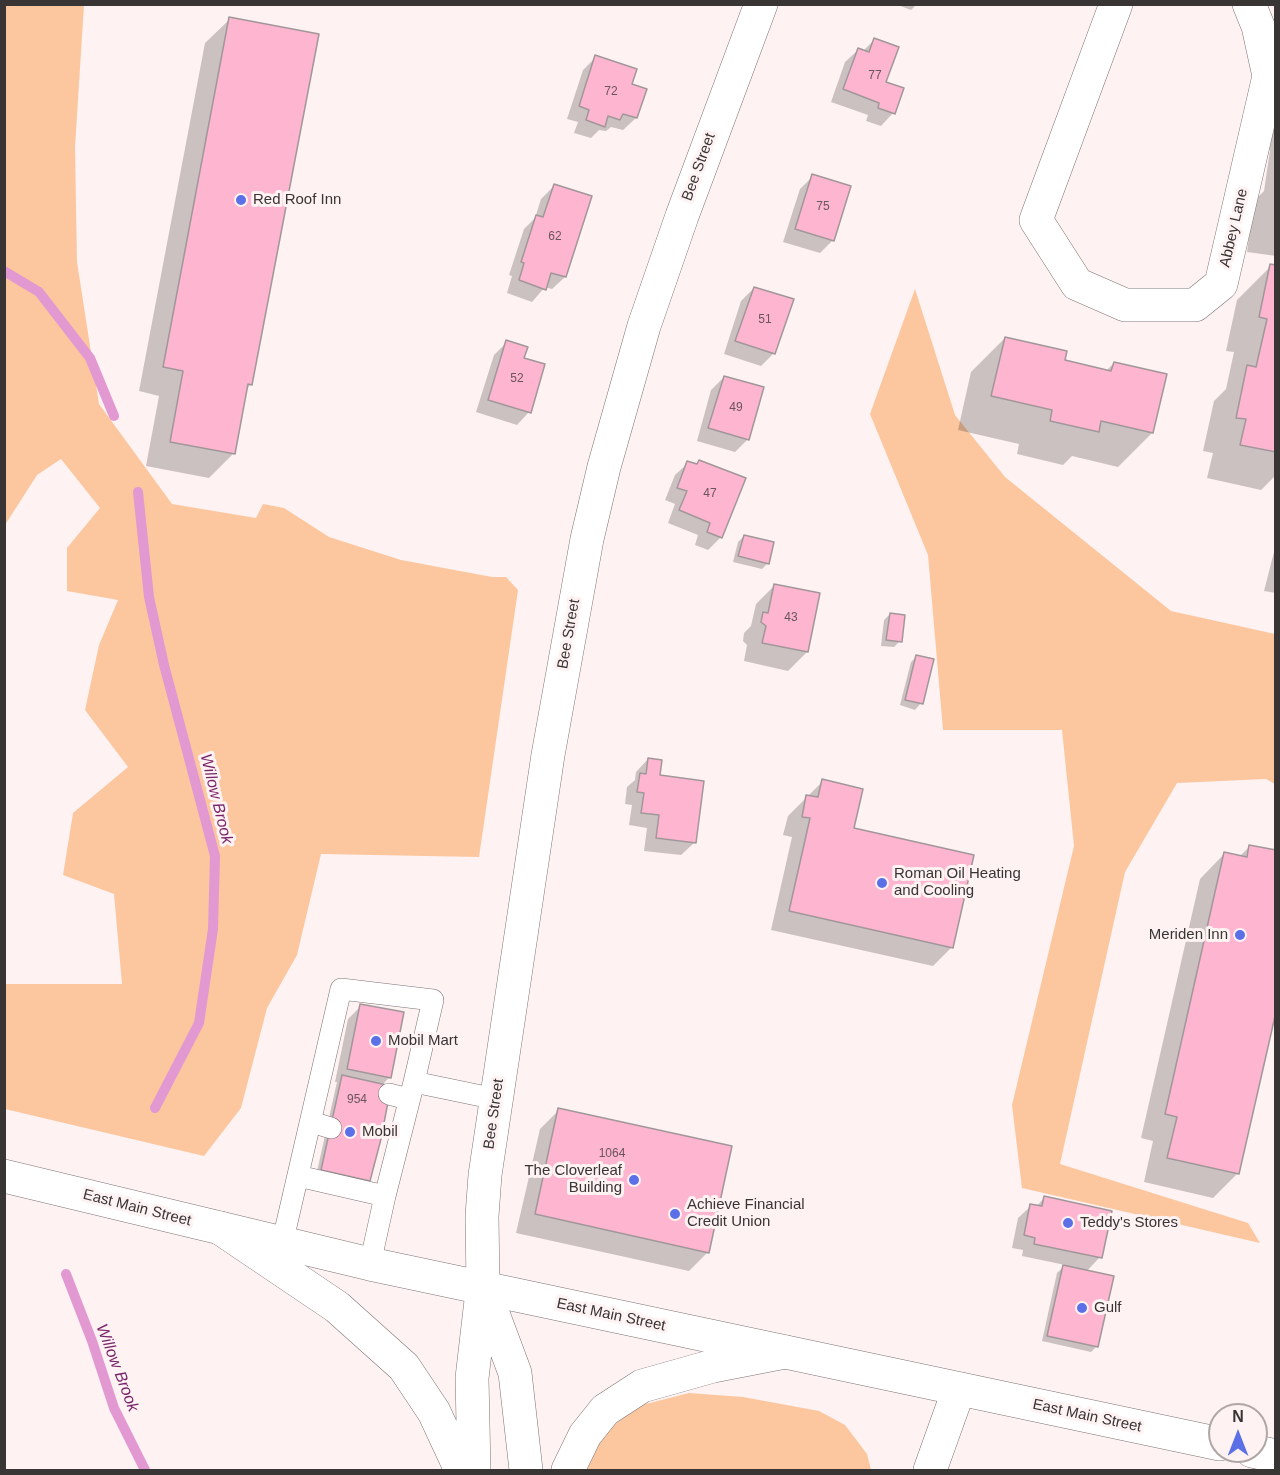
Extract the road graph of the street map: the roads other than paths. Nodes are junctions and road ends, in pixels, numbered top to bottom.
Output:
1 (761, 4) edge
2 (1116, 4) edge
3 (1249, 4) edge
4 (404, 1092) junction
5 (496, 1099) junction
6 (311, 1122) junction
7 (332, 1128) dead end
8 (4, 1176) edge
9 (298, 1176) junction
10 (385, 1196) junction
11 (220, 1228) junction
12 (282, 1244) junction
13 (370, 1264) junction
14 (483, 1287) junction
15 (785, 1352) junction
16 (959, 1389) junction
17 (1208, 1441) edge
18 (461, 1470) edge
19 (474, 1470) edge
20 (526, 1470) edge
21 (568, 1470) edge
22 (930, 1470) edge

1 - 5 main road, Bee Street
2 - 3 main road, Abbey Lane
4 - 5 lane
4 - 6 lane
4 - 10 lane
5 - 14 main road, Bee Street
6 - 7 lane
6 - 9 lane
8 - 11 main road, East Main Street
9 - 10 lane
9 - 12 lane
10 - 13 lane
11 - 12 main road, East Main Street
11 - 18 main road
12 - 13 main road, East Main Street
13 - 14 main road, East Main Street
14 - 15 main road, East Main Street
14 - 19 main road
14 - 20 main road
15 - 16 main road, East Main Street
15 - 21 main road
16 - 17 main road, East Main Street
16 - 22 main road

